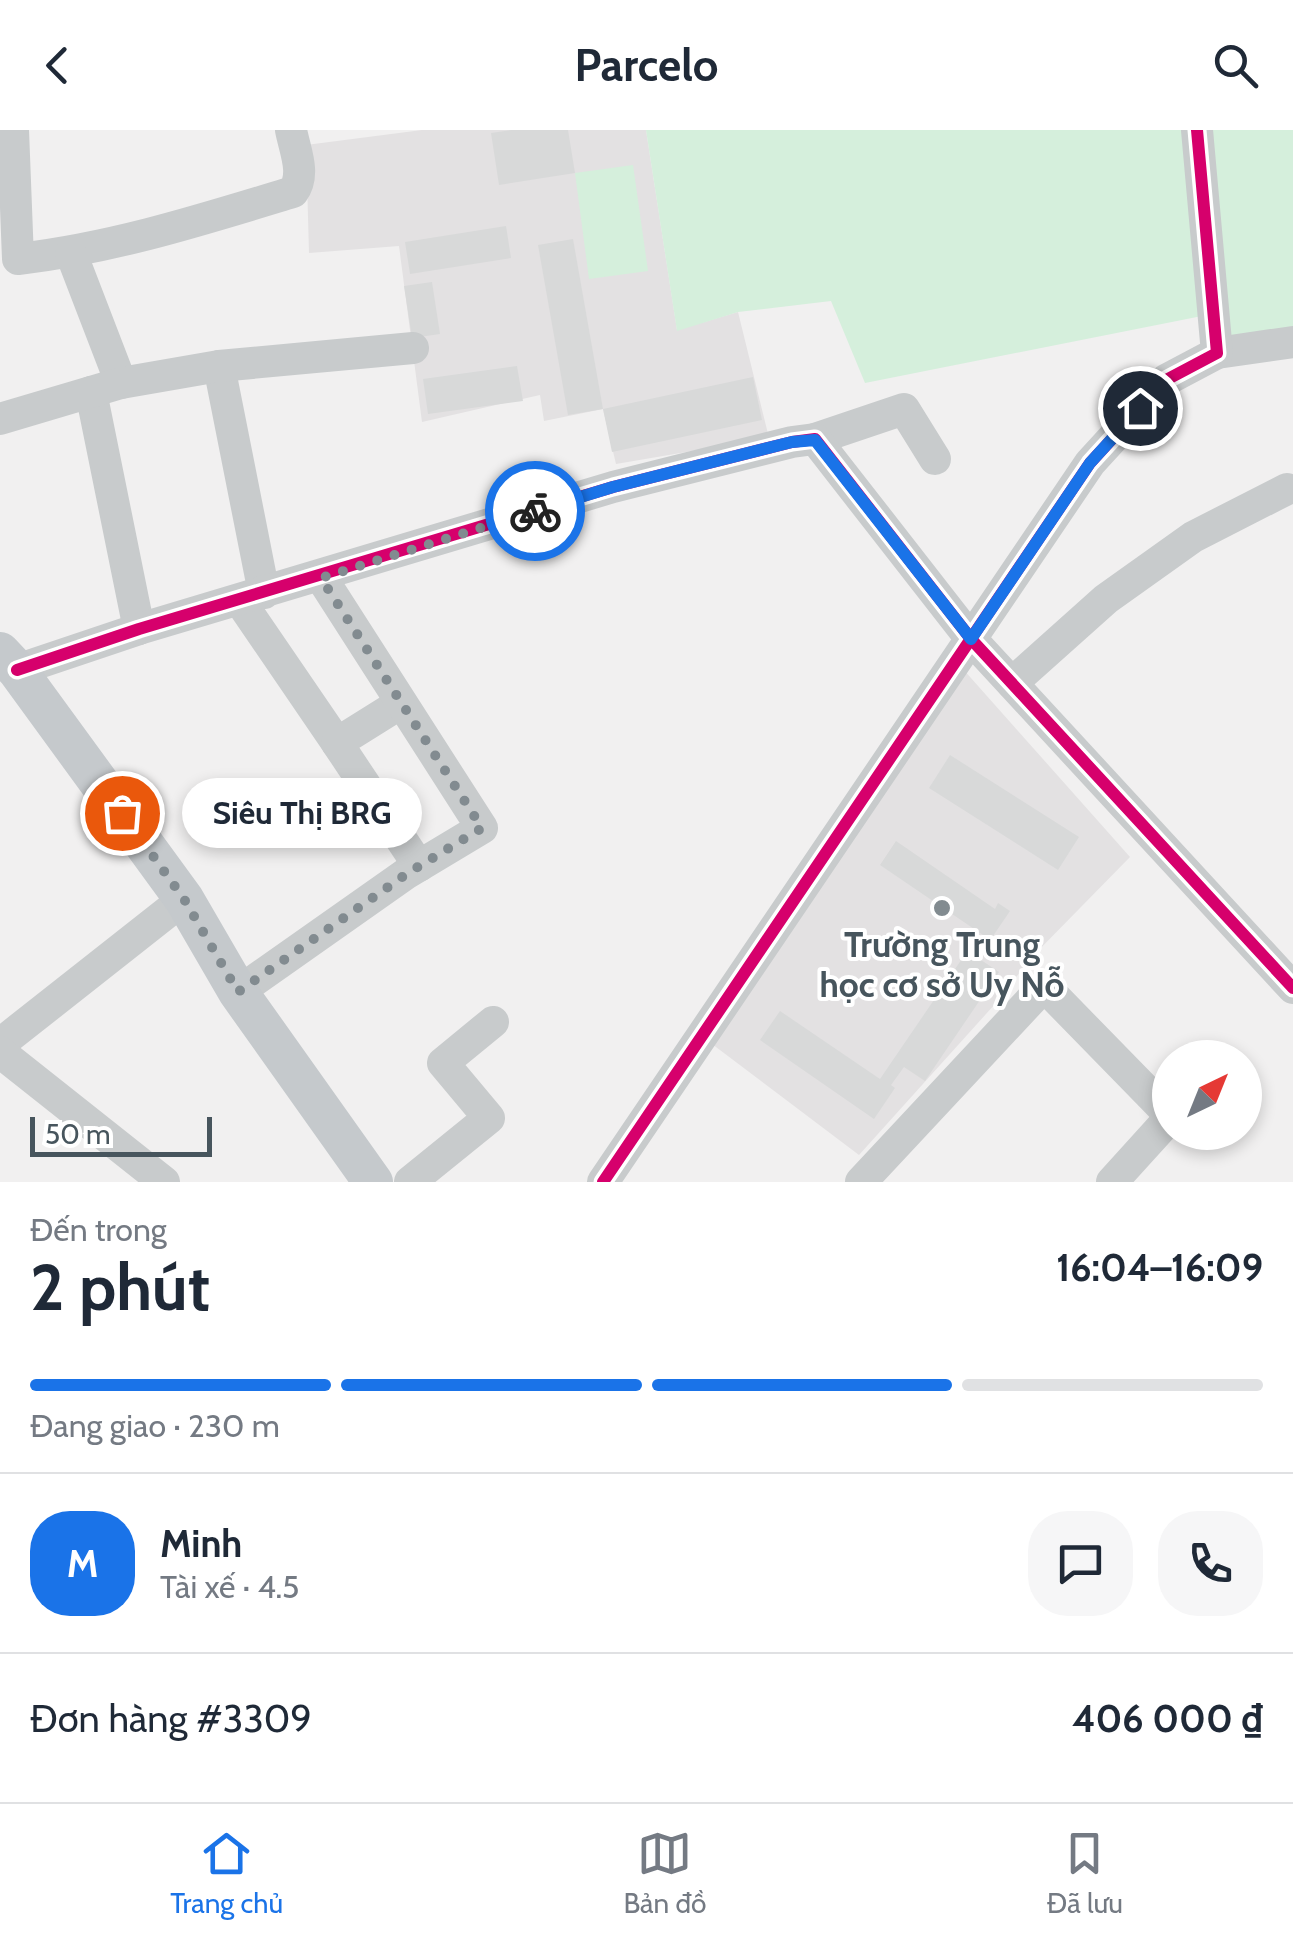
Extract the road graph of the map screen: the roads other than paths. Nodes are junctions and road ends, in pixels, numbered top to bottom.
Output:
1 (12, 130) edge
2 (291, 130) edge
3 (1196, 130) edge
4 (71, 253) junction
5 (9, 261) edge
6 (1293, 342) edge
7 (413, 348) dead end
8 (1217, 354) junction
9 (219, 366) junction
10 (106, 388) junction
11 (0, 418) edge
12 (815, 440) junction
13 (935, 458) dead end
14 (1287, 489) dead end
15 (321, 578) junction
16 (252, 597) junction
17 (140, 629) junction
18 (971, 639) junction
19 (9, 661) edge
20 (1012, 683) junction
21 (401, 703) junction
22 (337, 743) junction
23 (419, 866) junction
24 (184, 899) junction
25 (1293, 988) edge
26 (238, 992) junction
27 (494, 1022) dead end
28 (0, 1044) edge
29 (0, 1052) edge
30 (1152, 1098) edge
31 (1152, 1137) edge
32 (164, 1182) edge
33 (373, 1182) edge
34 (410, 1182) edge
35 (603, 1182) edge
36 (861, 1182) edge
37 (1112, 1182) edge

1 - 5 street
2 - 4 street
3 - 8 street
4 - 5 street
4 - 10 street
6 - 8 street
7 - 9 street
8 - 18 street
9 - 10 street
9 - 16 street
10 - 11 street
10 - 17 street
12 - 13 street
12 - 15 street
12 - 18 street
14 - 20 street
15 - 16 street
15 - 21 street
16 - 17 street
16 - 22 street
17 - 19 street
18 - 20 street
18 - 35 street
19 - 24 main road
20 - 25 street
21 - 22 street
21 - 23 street
22 - 23 street
23 - 26 street
24 - 26 main road
24 - 28 street
26 - 33 main road
27 - 34 street
29 - 32 street
30 - 36 street
31 - 37 street

